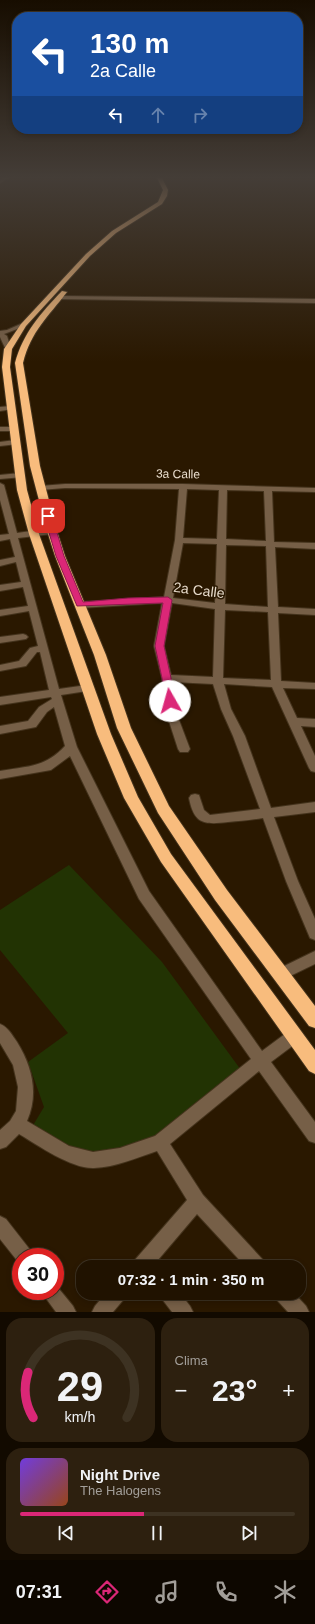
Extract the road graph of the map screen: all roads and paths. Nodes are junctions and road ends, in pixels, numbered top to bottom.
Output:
1 (104, 239) edge
2 (115, 239) edge
3 (69, 275) junction
4 (72, 283) junction
5 (58, 288) junction
6 (59, 298) junction
7 (315, 301) edge
8 (23, 325) junction
9 (0, 334) edge
10 (8, 349) junction
11 (11, 408) junction
12 (0, 409) edge
13 (13, 429) junction
14 (0, 430) edge
15 (15, 442) junction
16 (0, 444) edge
17 (20, 475) junction
18 (0, 477) edge
19 (183, 486) junction
20 (224, 487) junction
21 (40, 488) junction
22 (268, 488) junction
23 (1, 490) edge
24 (315, 490) edge
25 (4, 514) edge
26 (52, 531) junction
27 (34, 534) junction
28 (14, 537) junction
29 (0, 538) edge
30 (179, 540) junction
31 (221, 542) junction
32 (271, 544) junction
33 (315, 546) edge
34 (20, 559) junction
35 (0, 563) edge
36 (26, 584) junction
37 (0, 588) edge
38 (168, 600) junction
39 (80, 605) junction
40 (221, 607) junction
41 (32, 608) junction
42 (273, 609) junction
43 (315, 612) edge
44 (0, 613) edge
45 (23, 636) dead end
46 (0, 640) edge
47 (44, 648) junction
48 (0, 668) edge
49 (167, 678) junction
50 (218, 681) junction
51 (276, 684) junction
52 (315, 686) edge
53 (87, 688) junction
54 (57, 697) junction
55 (0, 701) edge
56 (294, 722) junction
57 (315, 723) edge
58 (0, 730) edge
59 (71, 747) junction
60 (184, 749) dead end
61 (314, 764) edge
62 (0, 775) edge
63 (195, 798) dead end
64 (315, 807) edge
65 (266, 813) junction
66 (315, 934) edge
67 (315, 957) edge
68 (281, 974) junction
69 (315, 1020) edge
70 (294, 1036) junction
71 (3, 1038) edge
72 (260, 1060) junction
73 (315, 1066) edge
74 (17, 1124) junction
75 (315, 1135) edge
76 (0, 1141) edge
77 (160, 1142) junction
78 (197, 1201) junction
79 (0, 1224) edge
80 (18, 1248) edge
81 (148, 1260) edge
82 (252, 1260) edge
83 (58, 1300) edge
84 (112, 1300) edge
85 (174, 1300) edge
86 (289, 1300) edge
87 (67, 1312) edge
88 (101, 1312) edge
89 (184, 1312) edge
90 (300, 1312) edge

1 - 3 highway
2 - 4 highway
3 - 4 highway
3 - 5 highway
4 - 6 highway
5 - 6 highway
5 - 8 highway
6 - 7 street
6 - 21 highway
8 - 9 street
8 - 10 highway
9 - 10 street
10 - 11 highway
11 - 12 street
11 - 13 highway
13 - 14 street
13 - 15 highway
15 - 16 street
15 - 17 highway
17 - 18 street
17 - 27 highway
19 - 20 street, 3a Calle
19 - 21 street, 3a Calle
19 - 30 street
20 - 22 street, 3a Calle
20 - 31 street
21 - 26 highway
22 - 24 street, 3a Calle
22 - 32 street
23 - 25 street
25 - 28 street
26 - 27 street
26 - 39 highway
27 - 28 street
27 - 53 highway
28 - 29 street
28 - 34 street
30 - 31 street
30 - 38 street
31 - 32 street
31 - 40 street
32 - 33 street
32 - 42 street
34 - 35 street
34 - 36 street
36 - 37 street
36 - 41 street
38 - 39 street, 2a Calle
38 - 40 street, 2a Calle
38 - 49 street
39 - 68 highway
40 - 42 street, 2a Calle
40 - 50 street
41 - 44 street
41 - 47 street
42 - 43 street, 2a Calle
42 - 51 street
45 - 46 street
47 - 48 street
47 - 54 street
49 - 50 street
49 - 60 street
50 - 51 street
50 - 65 street
51 - 52 street
51 - 56 street
53 - 54 street
53 - 70 highway
54 - 55 street
54 - 58 street
54 - 59 street
56 - 57 street
56 - 61 street
59 - 62 street
59 - 72 street
63 - 65 street
64 - 65 street
65 - 66 street
67 - 68 street
68 - 69 highway
70 - 72 street
70 - 73 highway
71 - 74 street
72 - 75 street
72 - 77 street
74 - 76 street
74 - 77 street
77 - 78 street
78 - 81 street
78 - 82 street
79 - 80 street
83 - 87 street
84 - 88 street
85 - 89 street
86 - 90 street

